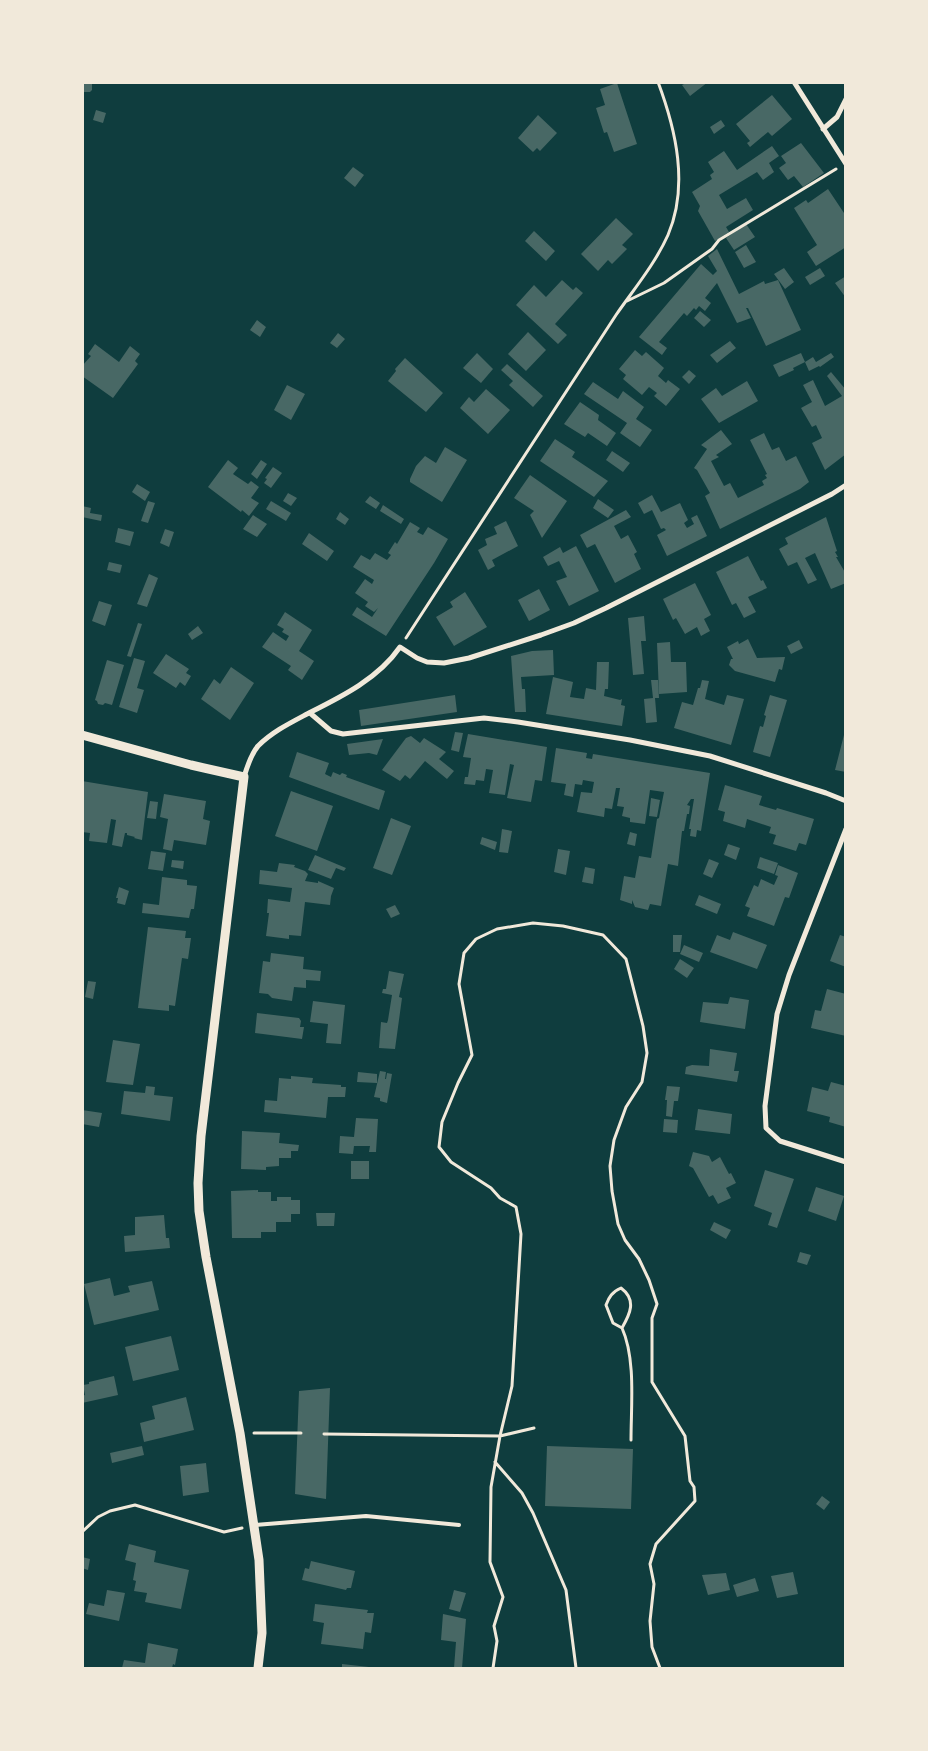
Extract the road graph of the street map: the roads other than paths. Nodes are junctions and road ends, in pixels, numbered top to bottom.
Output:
1 (794, 82) edge
2 (846, 99) edge
3 (823, 128) junction
4 (845, 164) edge
5 (846, 485) edge
6 (310, 713) junction
7 (82, 735) edge
8 (244, 777) junction
9 (846, 801) edge
10 (846, 829) edge
11 (846, 1162) edge
12 (255, 1525) junction
13 (459, 1525) dead end
14 (258, 1668) edge

1 - 3 street
2 - 3 street
3 - 4 street
5 - 6 street
6 - 8 street
6 - 9 street
7 - 8 street
8 - 12 street
10 - 11 street
12 - 13 lane
12 - 14 street

